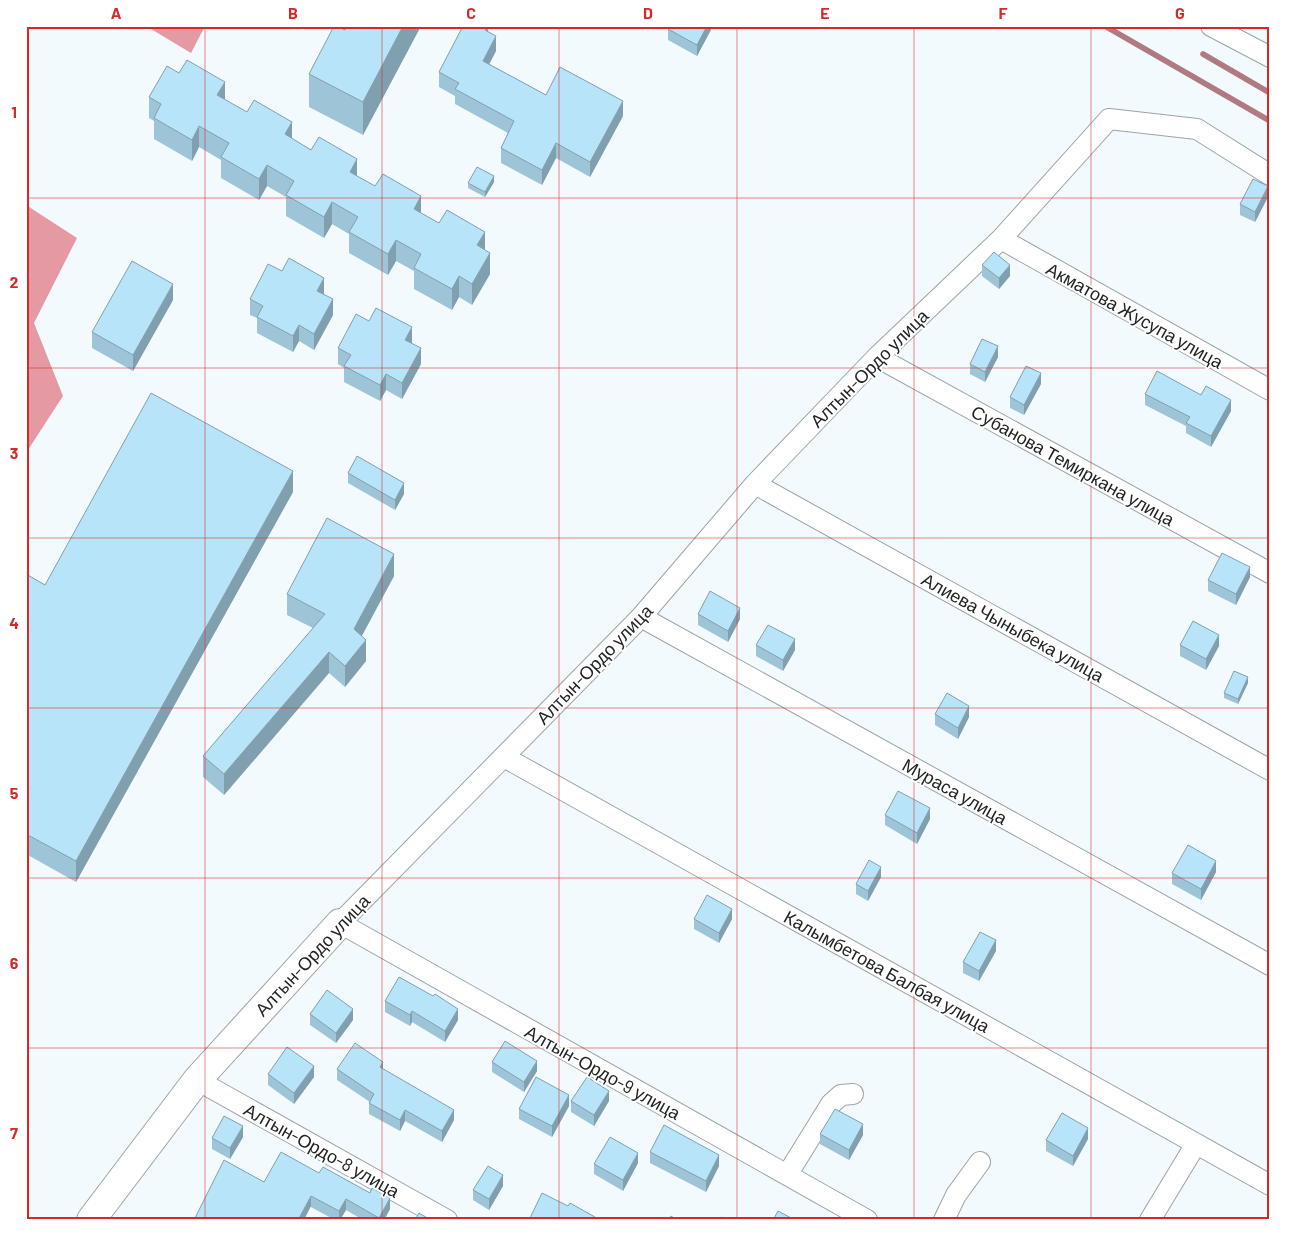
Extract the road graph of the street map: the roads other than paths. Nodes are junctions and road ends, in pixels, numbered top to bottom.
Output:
1 (1211, 26) edge
2 (1270, 56) edge
3 (1270, 175) edge
4 (1001, 239) junction
5 (876, 357) junction
6 (1270, 390) edge
7 (755, 484) junction
8 (1270, 573) edge
9 (641, 617) junction
10 (504, 757) junction
11 (1270, 770) edge
12 (340, 923) junction
13 (1270, 965) edge
14 (197, 1080) junction
15 (853, 1094) dead end
16 (1196, 1144) junction
17 (980, 1162) dead end
18 (787, 1175) junction
19 (1270, 1185) edge
20 (91, 1220) edge
21 (447, 1220) edge
22 (867, 1220) edge
23 (944, 1220) edge
24 (1150, 1220) edge

1 - 2 street
3 - 4 street, Алтын-Ордо улица
4 - 5 street, Алтын-Ордо улица
4 - 6 street, Акматова Жусупа улица
5 - 7 street, Алтын-Ордо улица
5 - 8 street, Субанова Темиркана улица
7 - 9 street, Алтын-Ордо улица
7 - 11 street, Алиева Чыныбека улица
9 - 10 street, Алтын-Ордо улица
9 - 13 street, Мураса улица
10 - 12 street, Алтын-Ордо улица
10 - 16 street, Калымбетова Балбая улица
12 - 14 street, Алтын-Ордо улица
12 - 18 street, Алтын-Ордо-9 улица
14 - 20 street, Алтын-Ордо улица
14 - 21 street, Алтын-Ордо-8 улица
15 - 18 street
16 - 19 street, Калымбетова Балбая улица
16 - 24 street
17 - 23 street
18 - 22 street, Алтын-Ордо-9 улица

